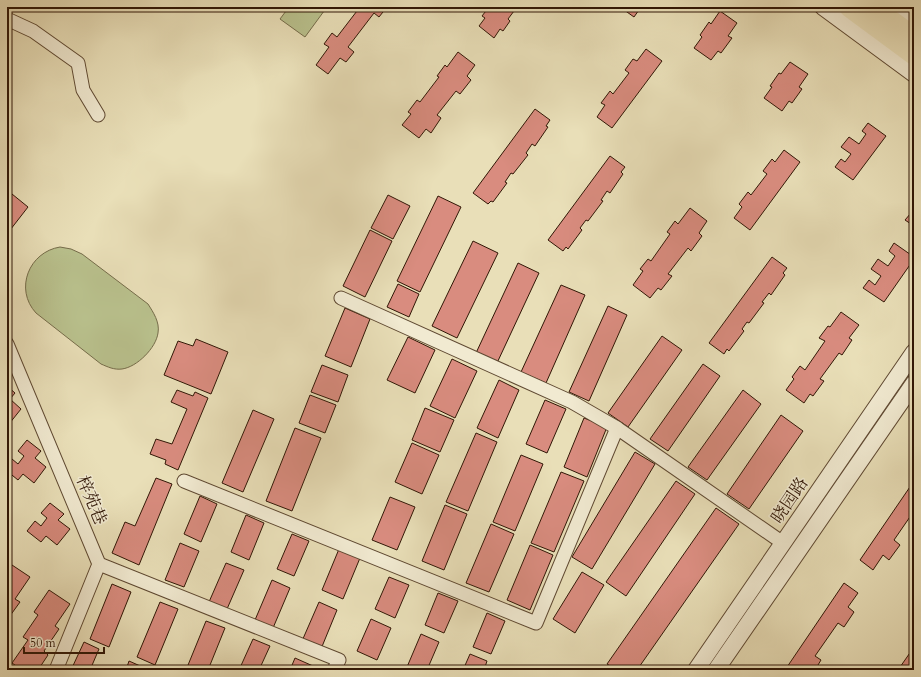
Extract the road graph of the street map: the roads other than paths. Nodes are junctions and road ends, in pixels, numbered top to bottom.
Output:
1 (823, 7) edge
2 (848, 7) edge
3 (874, 7) edge
4 (899, 7) edge
5 (914, 18) edge
6 (7, 19) edge
7 (914, 37) edge
8 (914, 55) edge
9 (914, 74) edge
10 (98, 116) dead end
11 (341, 298) dead end
12 (7, 344) edge
13 (914, 352) edge
14 (914, 383) edge
15 (617, 428) junction
16 (184, 480) dead end
17 (783, 543) junction
18 (99, 564) junction
19 (56, 670) edge
20 (334, 670) edge
21 (696, 670) edge
22 (716, 670) edge

1 - 9 street
2 - 8 main road
3 - 7 main road
4 - 5 street
6 - 10 street
11 - 15 street
12 - 18 street, 梓苑巷
13 - 17 street, 晓园路
14 - 22 street
15 - 16 street
15 - 17 street
17 - 21 street, 晓园路
18 - 19 street
18 - 20 street

